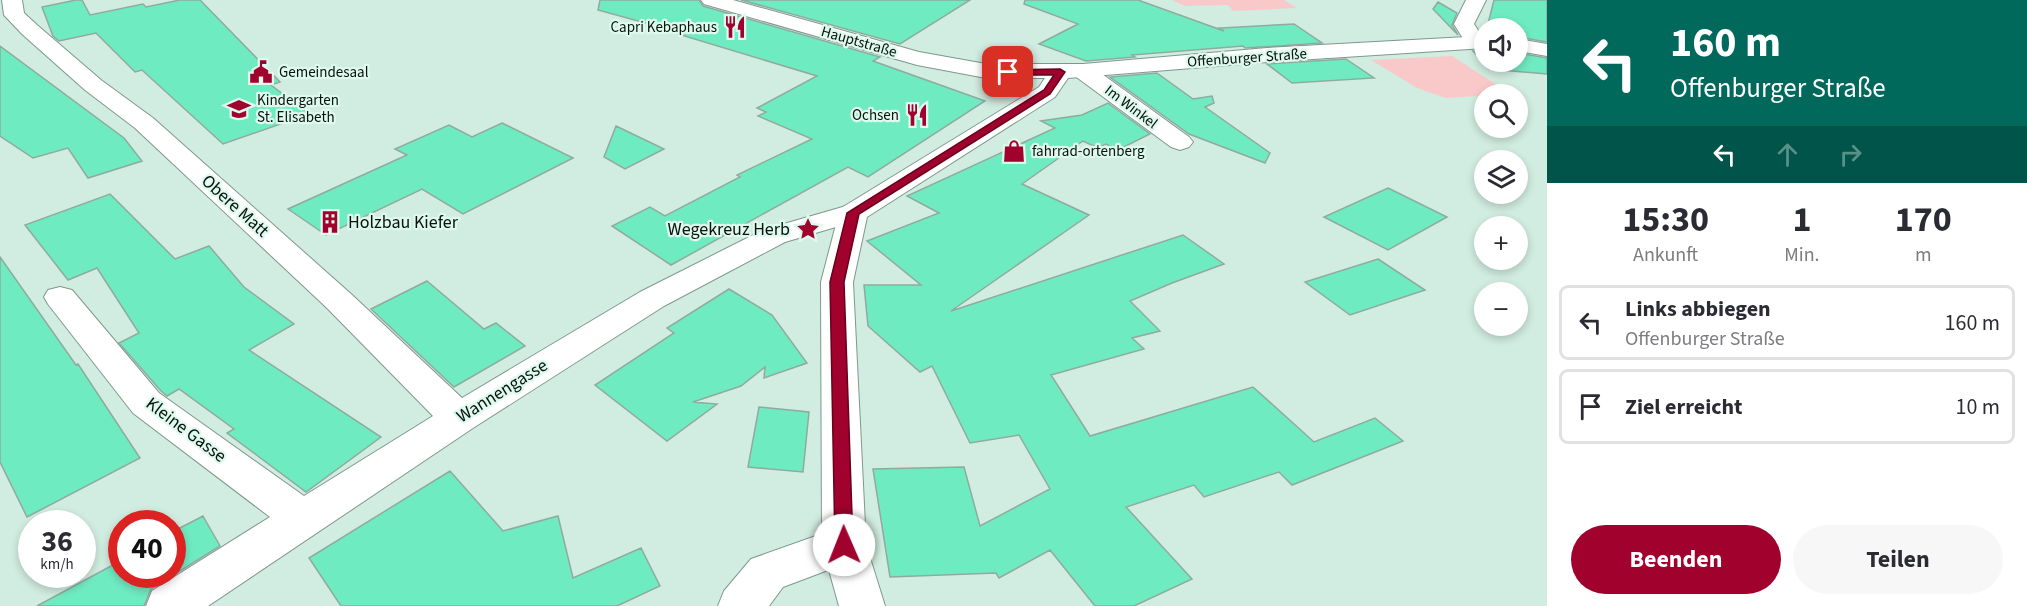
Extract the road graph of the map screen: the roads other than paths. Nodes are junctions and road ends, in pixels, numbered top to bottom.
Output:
1 (12, 0) edge
2 (711, 0) edge
3 (1476, 0) edge
4 (1474, 36) edge
5 (1474, 42) edge
6 (1528, 47) edge
7 (1547, 50) edge
8 (1072, 71) junction
9 (1008, 72) junction
10 (1005, 117) junction
11 (1180, 142) dead end
12 (853, 213) junction
13 (60, 297) dead end
14 (459, 418) junction
15 (304, 520) junction
16 (844, 545) junction
17 (169, 606) edge
18 (741, 606) edge
19 (862, 606) edge

1 - 14 street, Obere Matt
2 - 9 street, Hauptstraße
3 - 4 street
5 - 8 street, Offenburger Straße
6 - 7 street
8 - 9 street, Offenburger Straße
8 - 10 street, Wannengasse
8 - 11 street, Im Winkel
9 - 10 street
10 - 12 street, Wannengasse
12 - 14 street, Wannengasse
12 - 16 street
13 - 15 street, Kleine Gasse
14 - 15 street, Wannengasse
15 - 17 street, Wannengasse
16 - 18 street
16 - 19 street

